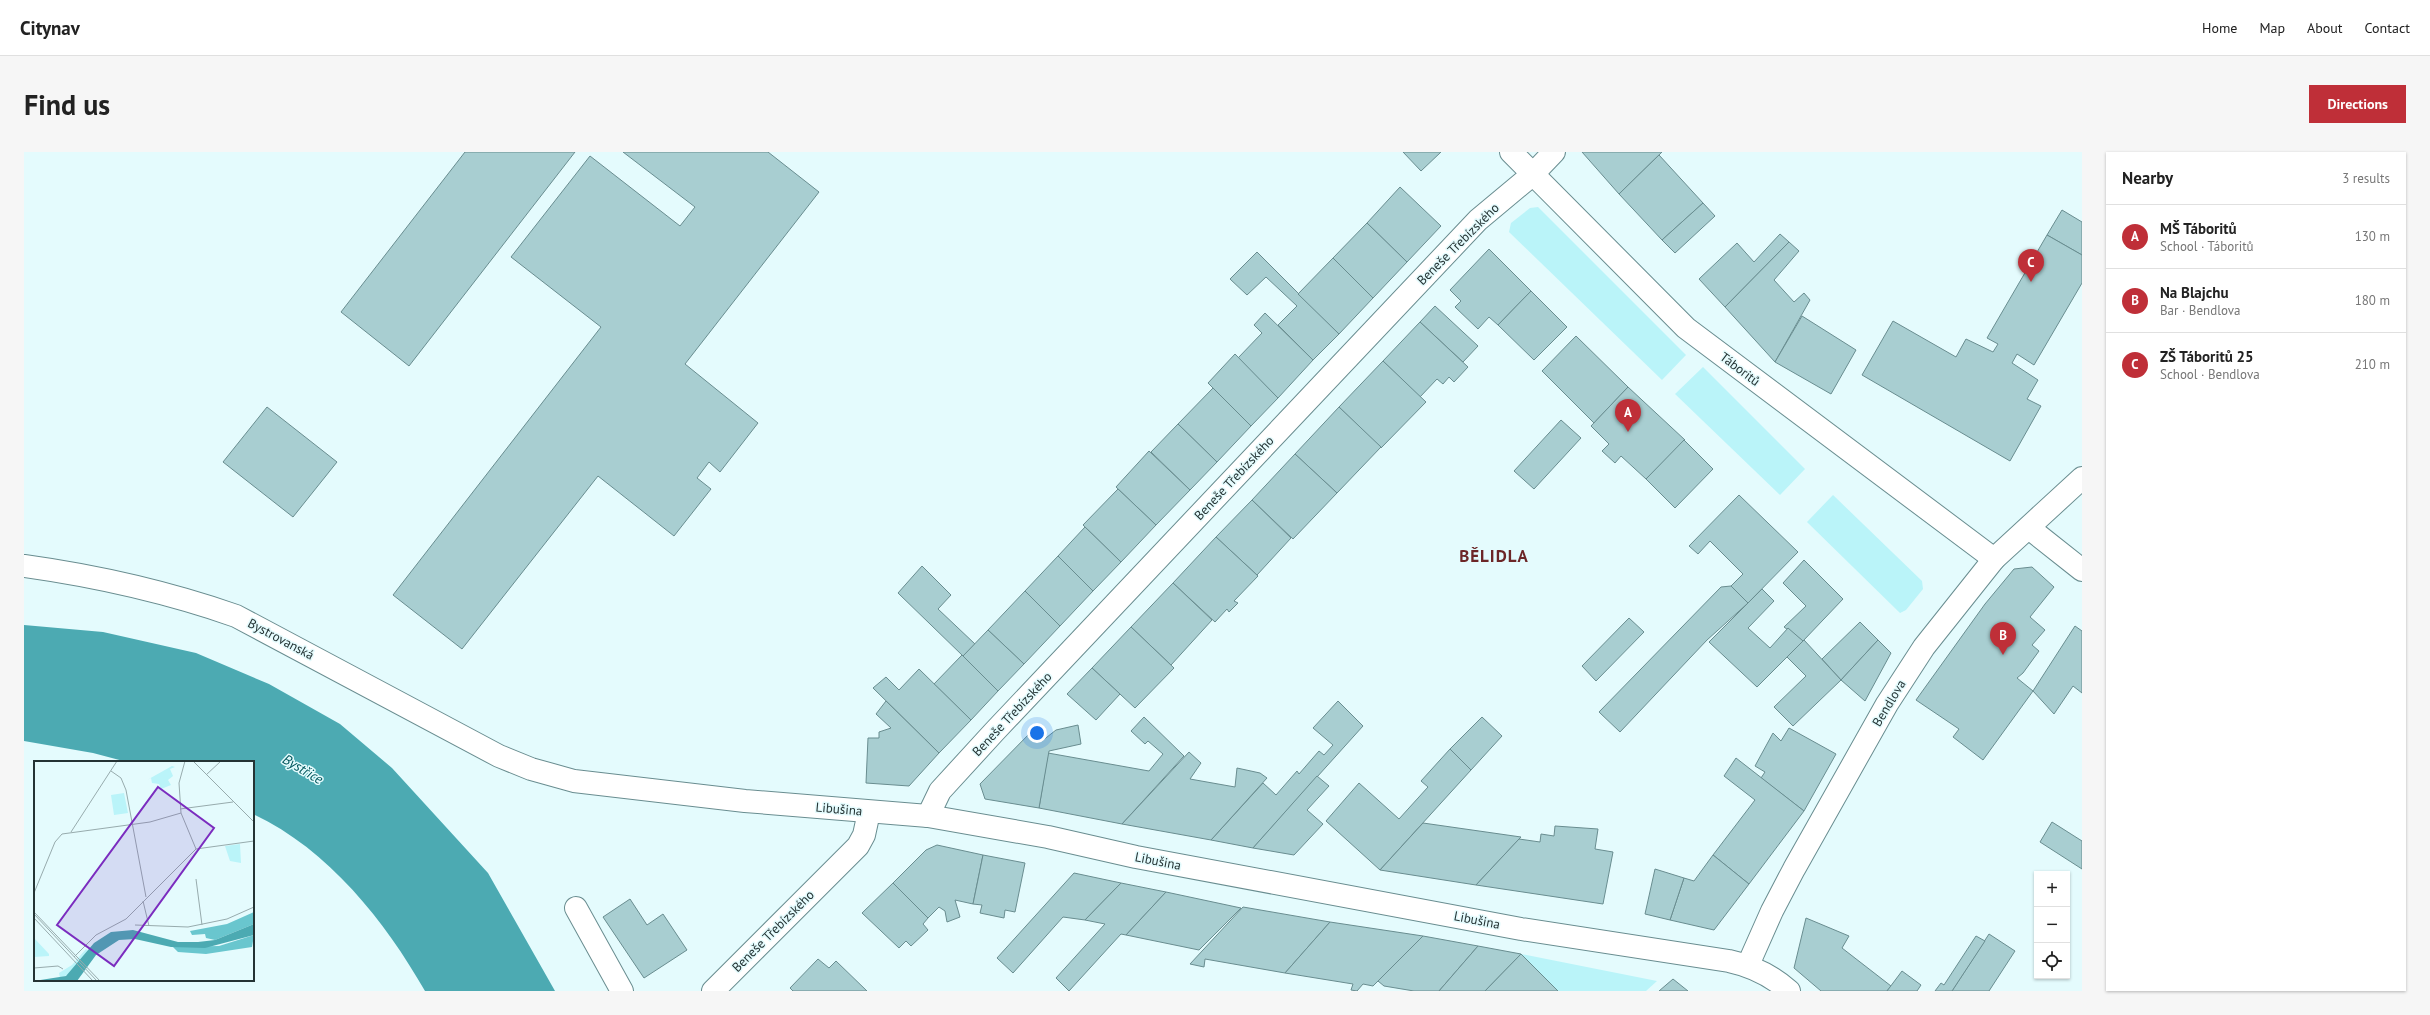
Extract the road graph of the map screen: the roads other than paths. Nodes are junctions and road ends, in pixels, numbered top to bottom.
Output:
1 (1511, 152) edge
2 (1554, 152) edge
3 (1532, 175) junction
4 (2082, 478) edge
5 (2029, 528) junction
6 (1994, 559) junction
7 (24, 566) edge
8 (2082, 570) edge
9 (519, 764) joint
10 (868, 812) junction
11 (928, 816) junction
12 (576, 908) dead end
13 (1748, 965) junction
14 (622, 991) edge
15 (713, 991) edge
16 (1789, 991) edge

1 - 3 street, Táboritů
2 - 3 street, Beneše Třebízského
3 - 6 street, Táboritů
3 - 11 street, Beneše Třebízského
4 - 5 street, Bendlova
5 - 6 street, Bendlova
5 - 8 street
6 - 13 street, Bendlova
7 - 9 street, Bystrovanská
9 - 10 street, Libušina
10 - 11 street, Libušina
10 - 15 street, Beneše Třebízského
11 - 13 street, Libušina
12 - 14 street
13 - 16 street, Libušina

